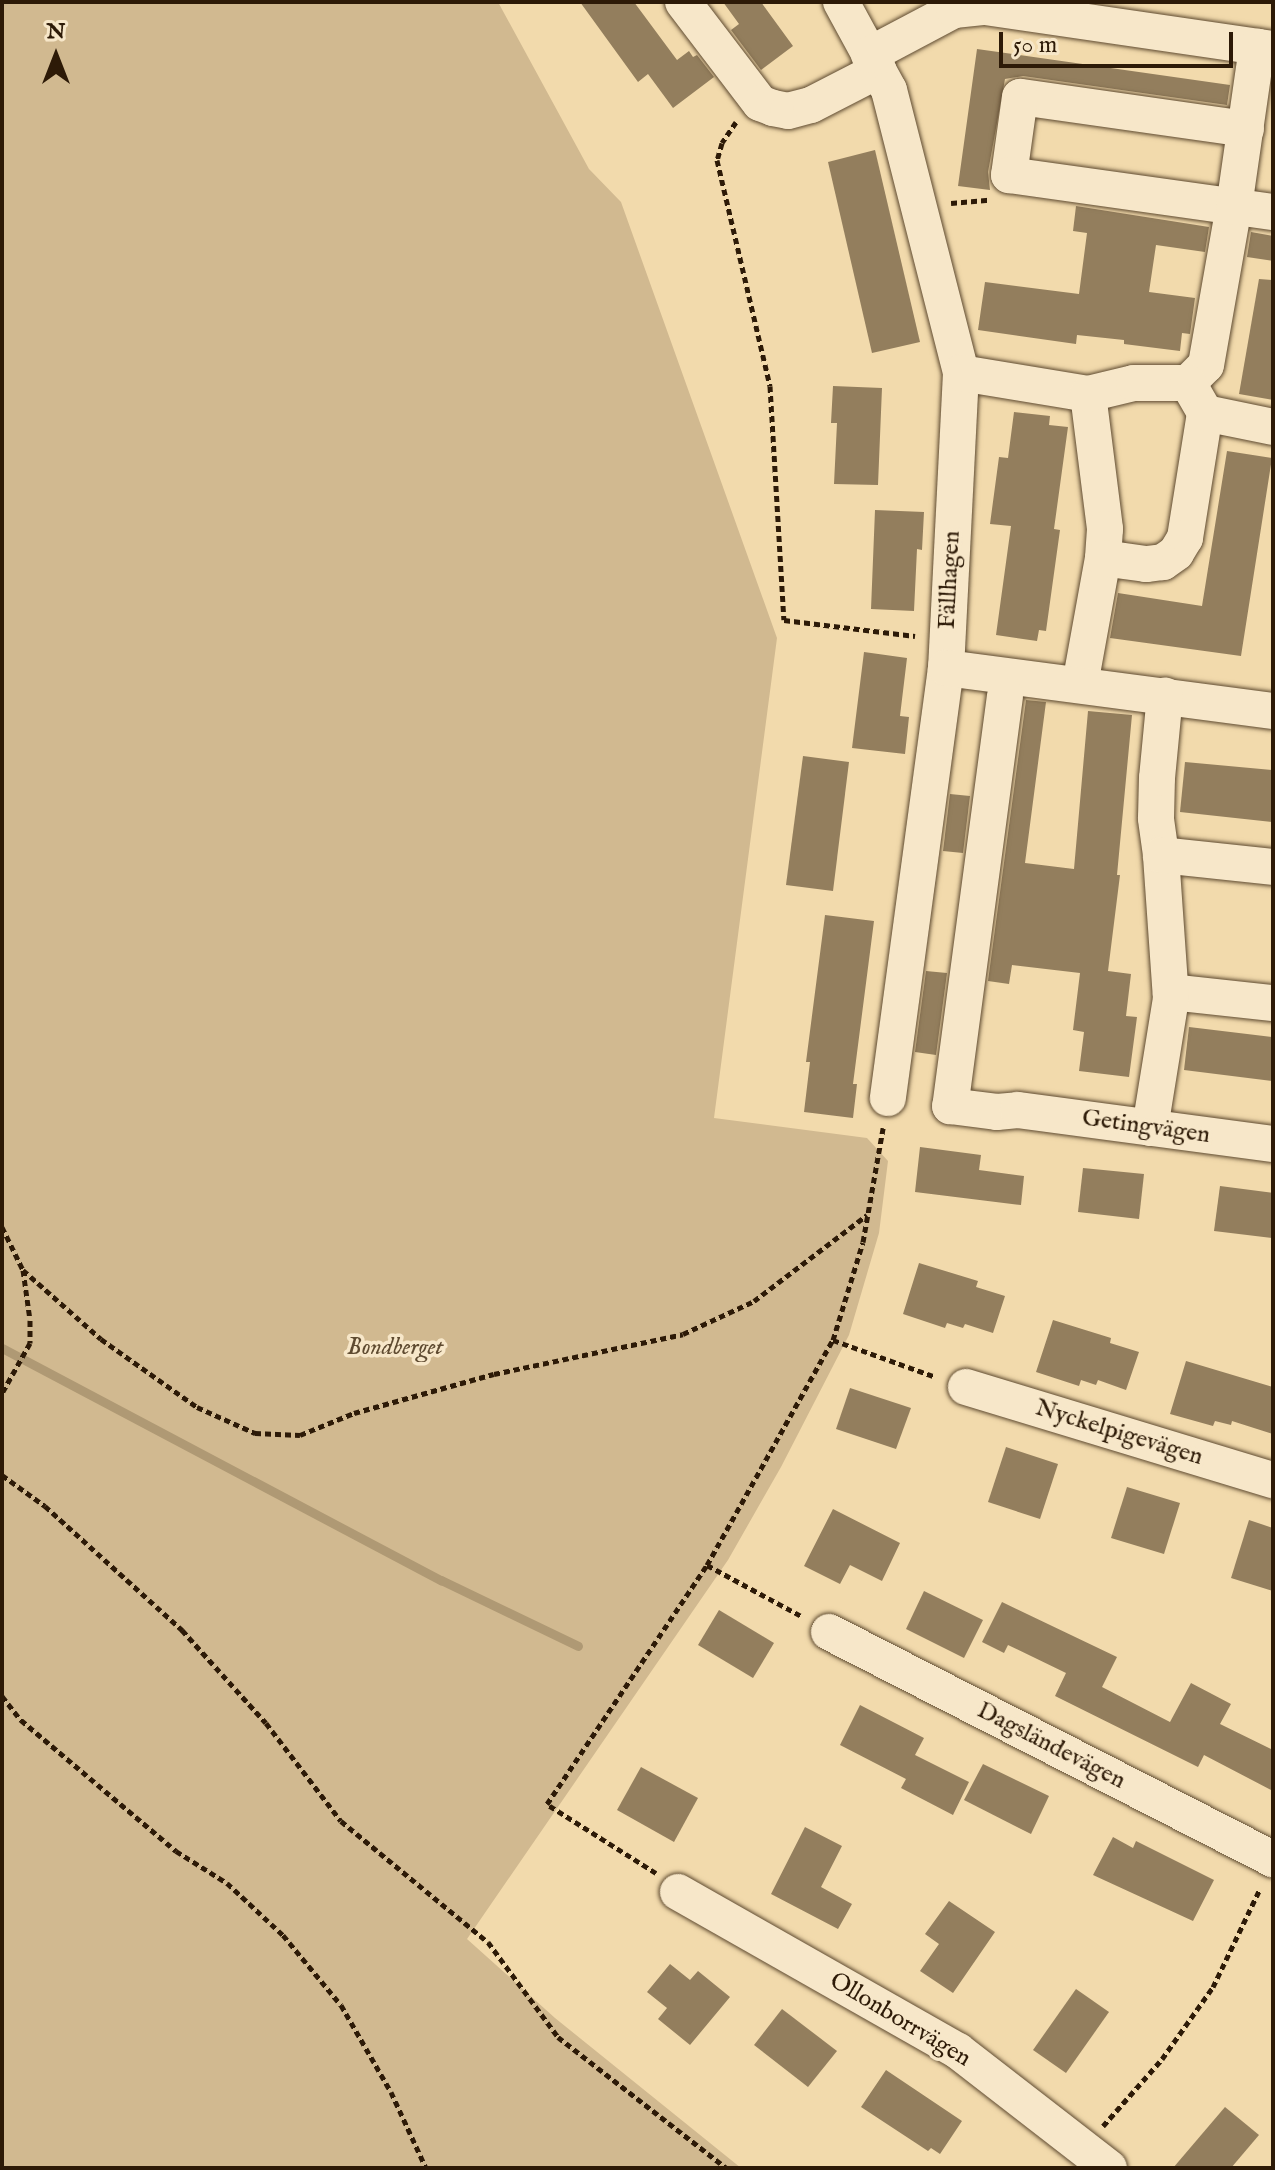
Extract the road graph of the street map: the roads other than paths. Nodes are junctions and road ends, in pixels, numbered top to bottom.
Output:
1 (683, 2) edge
2 (841, 2) edge
3 (1265, 48) edge
4 (874, 63) junction
5 (1246, 129) junction
6 (1234, 207) junction
7 (1273, 212) edge
8 (961, 373) junction
9 (1088, 394) junction
10 (1196, 398) junction
11 (1273, 427) edge
12 (1103, 558) junction
13 (947, 654) junction
14 (1080, 684) junction
15 (1165, 695) junction
16 (1005, 696) dead end
17 (1273, 711) edge
18 (1161, 855) junction
19 (1271, 873) edge
20 (1171, 992) junction
21 (1273, 1003) edge
22 (888, 1098) road end
23 (1150, 1128) junction
24 (1273, 1144) edge
25 (966, 1387) road end
26 (1273, 1480) edge
27 (829, 1632) road end
28 (1270, 1868) edge
29 (678, 1892) road end
30 (1097, 2158) edge

1 - 4 street
2 - 4 street, Fällhagen
3 - 4 street
3 - 5 street
4 - 8 street, Fällhagen
5 - 6 street
5 - 6 street
6 - 7 street
6 - 10 street
8 - 9 street
8 - 13 street, Fällhagen
9 - 10 street
9 - 12 street
10 - 11 street
10 - 12 street
12 - 14 street
13 - 14 street
13 - 22 street, Fällhagen
14 - 15 street
15 - 17 street
15 - 18 street
16 - 23 street, Getingvägen
18 - 19 street
18 - 20 street
20 - 21 street
20 - 23 street
23 - 24 street, Getingvägen
25 - 26 street, Nyckelpigevägen
27 - 28 street, Dagsländevägen
29 - 30 street, Ollonborrvägen

